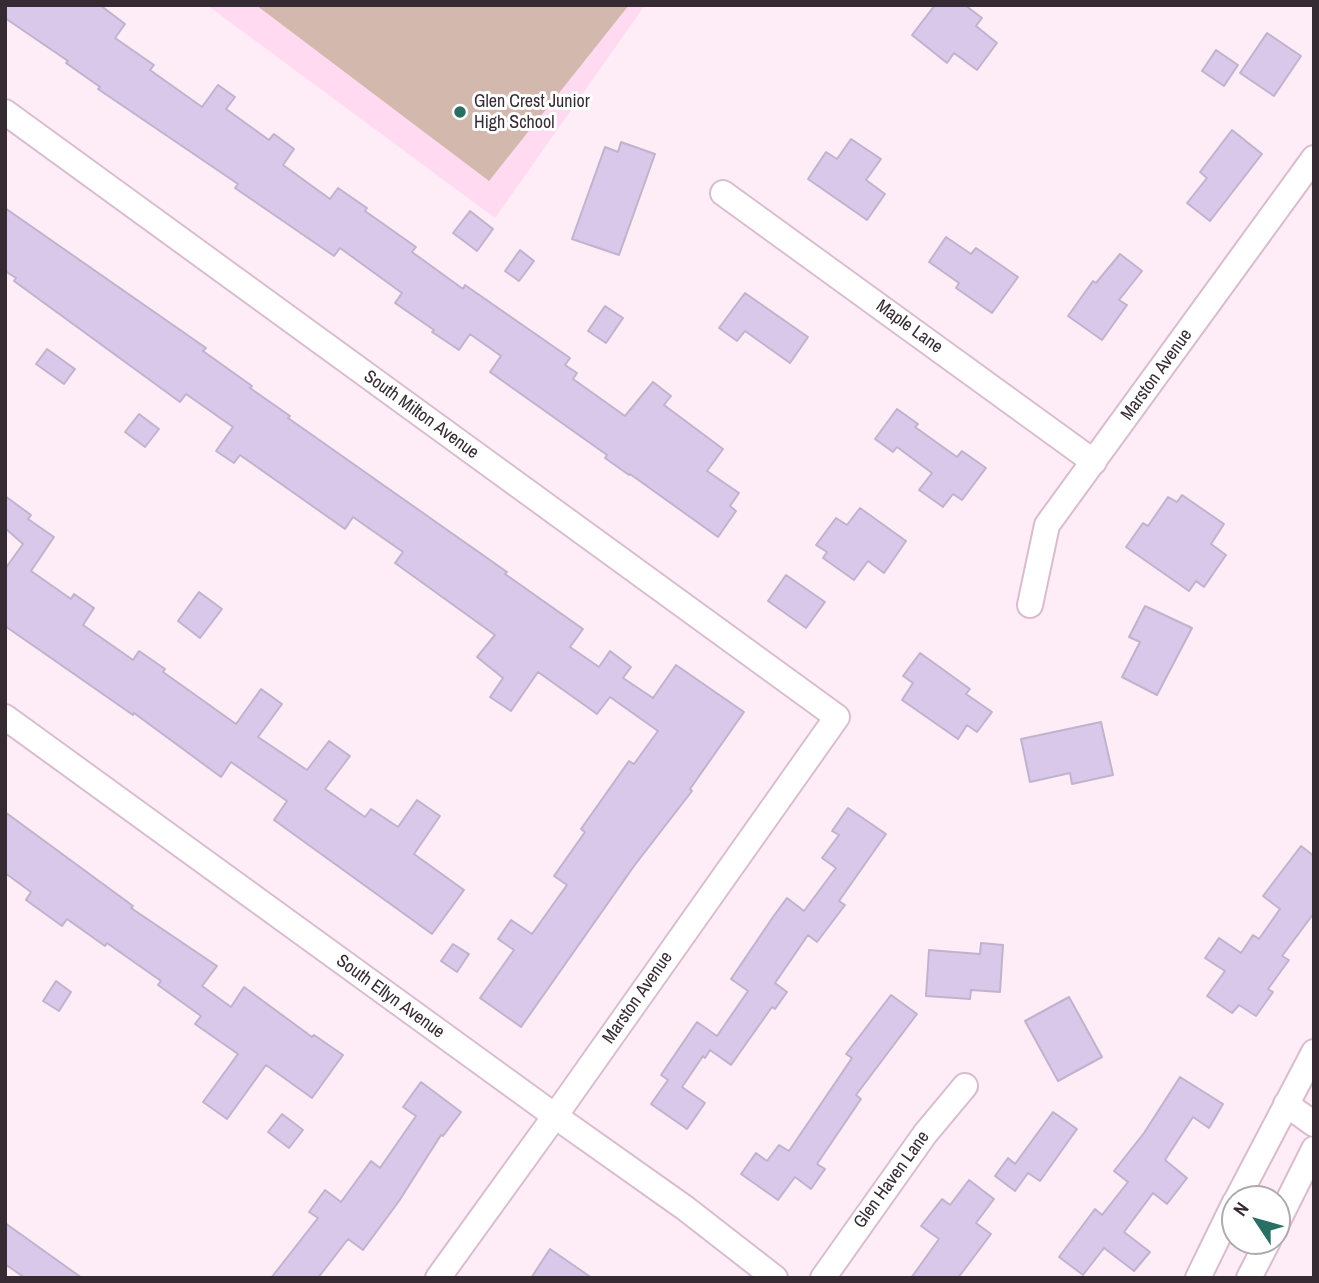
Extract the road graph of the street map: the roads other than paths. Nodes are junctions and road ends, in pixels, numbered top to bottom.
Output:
1 (5, 112) edge
2 (1314, 158) edge
3 (723, 193) dead end
4 (1094, 462) junction
5 (1030, 605) dead end
6 (5, 716) edge
7 (837, 717) joint
8 (1314, 1052) edge
9 (965, 1086) dead end
10 (1286, 1104) junction
11 (555, 1116) junction
12 (1314, 1124) edge
13 (1314, 1149) edge
14 (1244, 1185) edge
15 (1291, 1195) edge
16 (1221, 1231) edge
17 (1261, 1255) edge
18 (438, 1278) edge
19 (775, 1278) edge
20 (823, 1278) edge
21 (1198, 1278) edge
22 (1249, 1278) edge

1 - 7 street, South Milton Avenue
2 - 4 street, Marston Avenue
3 - 4 street, Maple Lane
4 - 5 street, Marston Avenue
6 - 11 street, South Ellyn Avenue
7 - 11 street, Marston Avenue
8 - 10 street
9 - 20 street, Glen Haven Lane
10 - 12 street
10 - 14 street
11 - 18 street, Marston Avenue
11 - 19 street, South Ellyn Avenue
13 - 15 street
16 - 21 street
17 - 22 street

